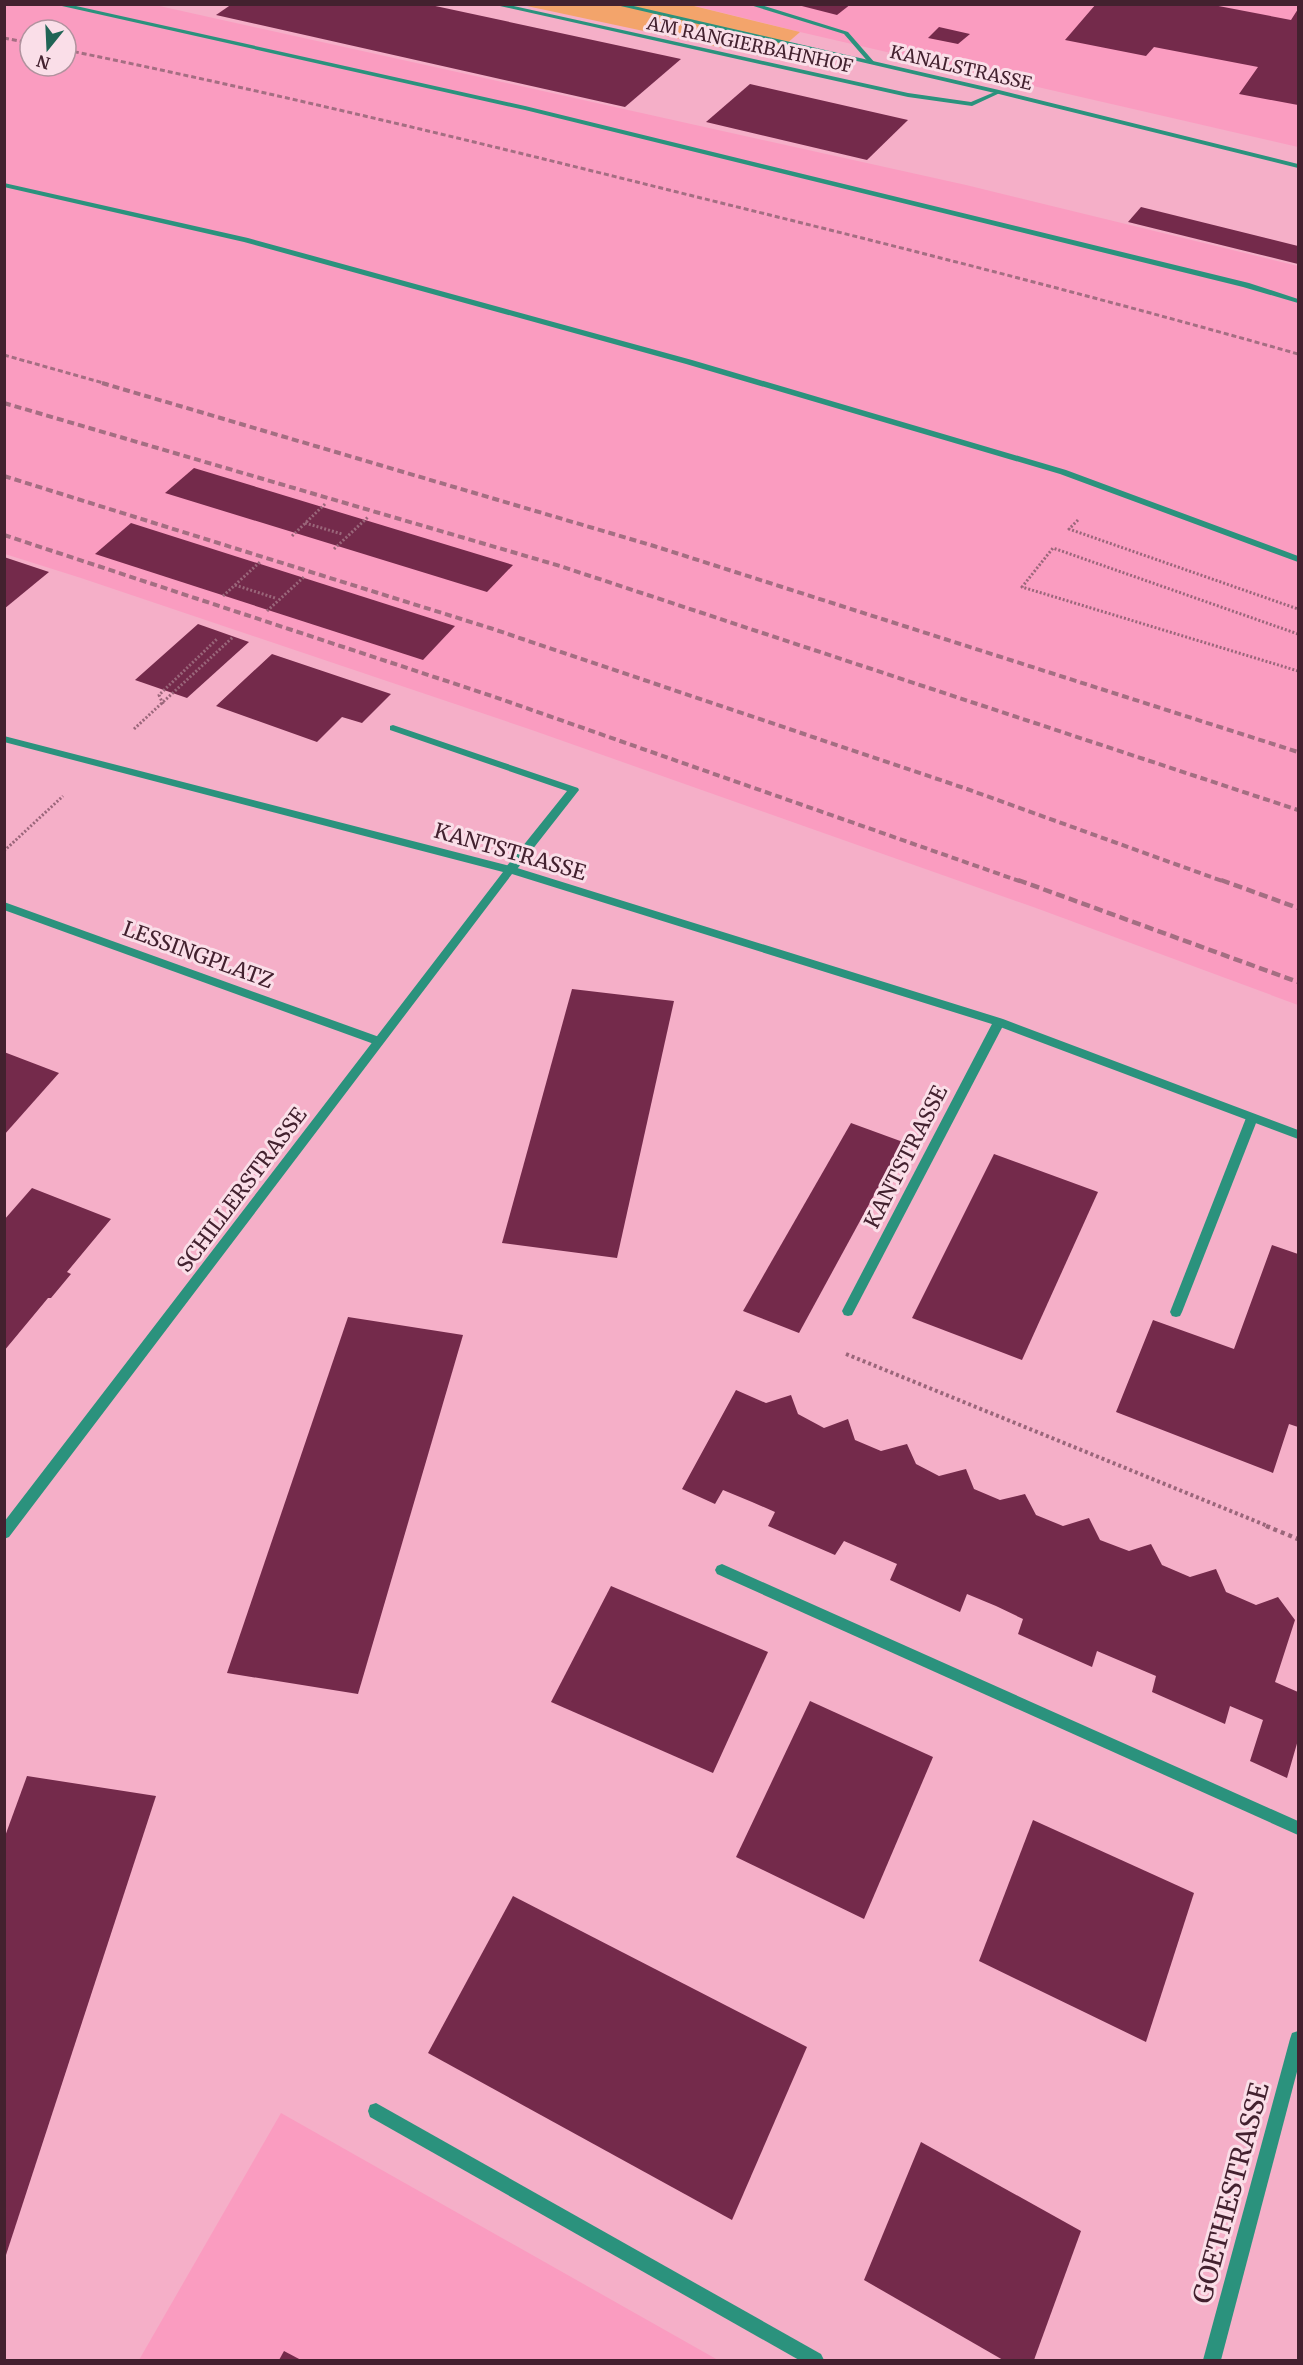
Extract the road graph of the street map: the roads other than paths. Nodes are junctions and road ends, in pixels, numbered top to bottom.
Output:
1 (56, 4) edge
2 (494, 4) edge
3 (615, 4) edge
4 (750, 4) edge
5 (873, 63) junction
6 (999, 92) junction
7 (1299, 166) edge
8 (4, 185) edge
9 (1299, 301) edge
10 (1299, 559) edge
11 (393, 728) dead end
12 (4, 739) edge
13 (510, 870) junction
14 (4, 906) edge
15 (999, 1022) junction
16 (378, 1041) junction
17 (1252, 1118) junction
18 (1299, 1135) edge
19 (848, 1311) road end
20 (1176, 1312) dead end
21 (4, 1533) edge
22 (722, 1570) dead end
23 (1299, 1828) edge
24 (1299, 2039) edge
25 (376, 2111) dead end
26 (815, 2361) edge
27 (1212, 2361) edge

1 - 9 street
2 - 6 street, AM RANGIERBAHNHOF
3 - 5 street, KANALSTRASSE
4 - 5 street
5 - 6 street, KANALSTRASSE
6 - 7 street, KANALSTRASSE
8 - 10 street
11 - 13 street, SCHILLERSTRASSE
12 - 13 street, KANTSTRASSE
13 - 15 street, KANTSTRASSE
13 - 16 street, SCHILLERSTRASSE
14 - 16 street, LESSINGPLATZ
15 - 17 street, KANTSTRASSE
15 - 19 street, KANTSTRASSE
16 - 21 street, SCHILLERSTRASSE
17 - 18 street, KANTSTRASSE
17 - 20 street
22 - 23 street
24 - 27 street, GOETHESTRASSE
25 - 26 street

